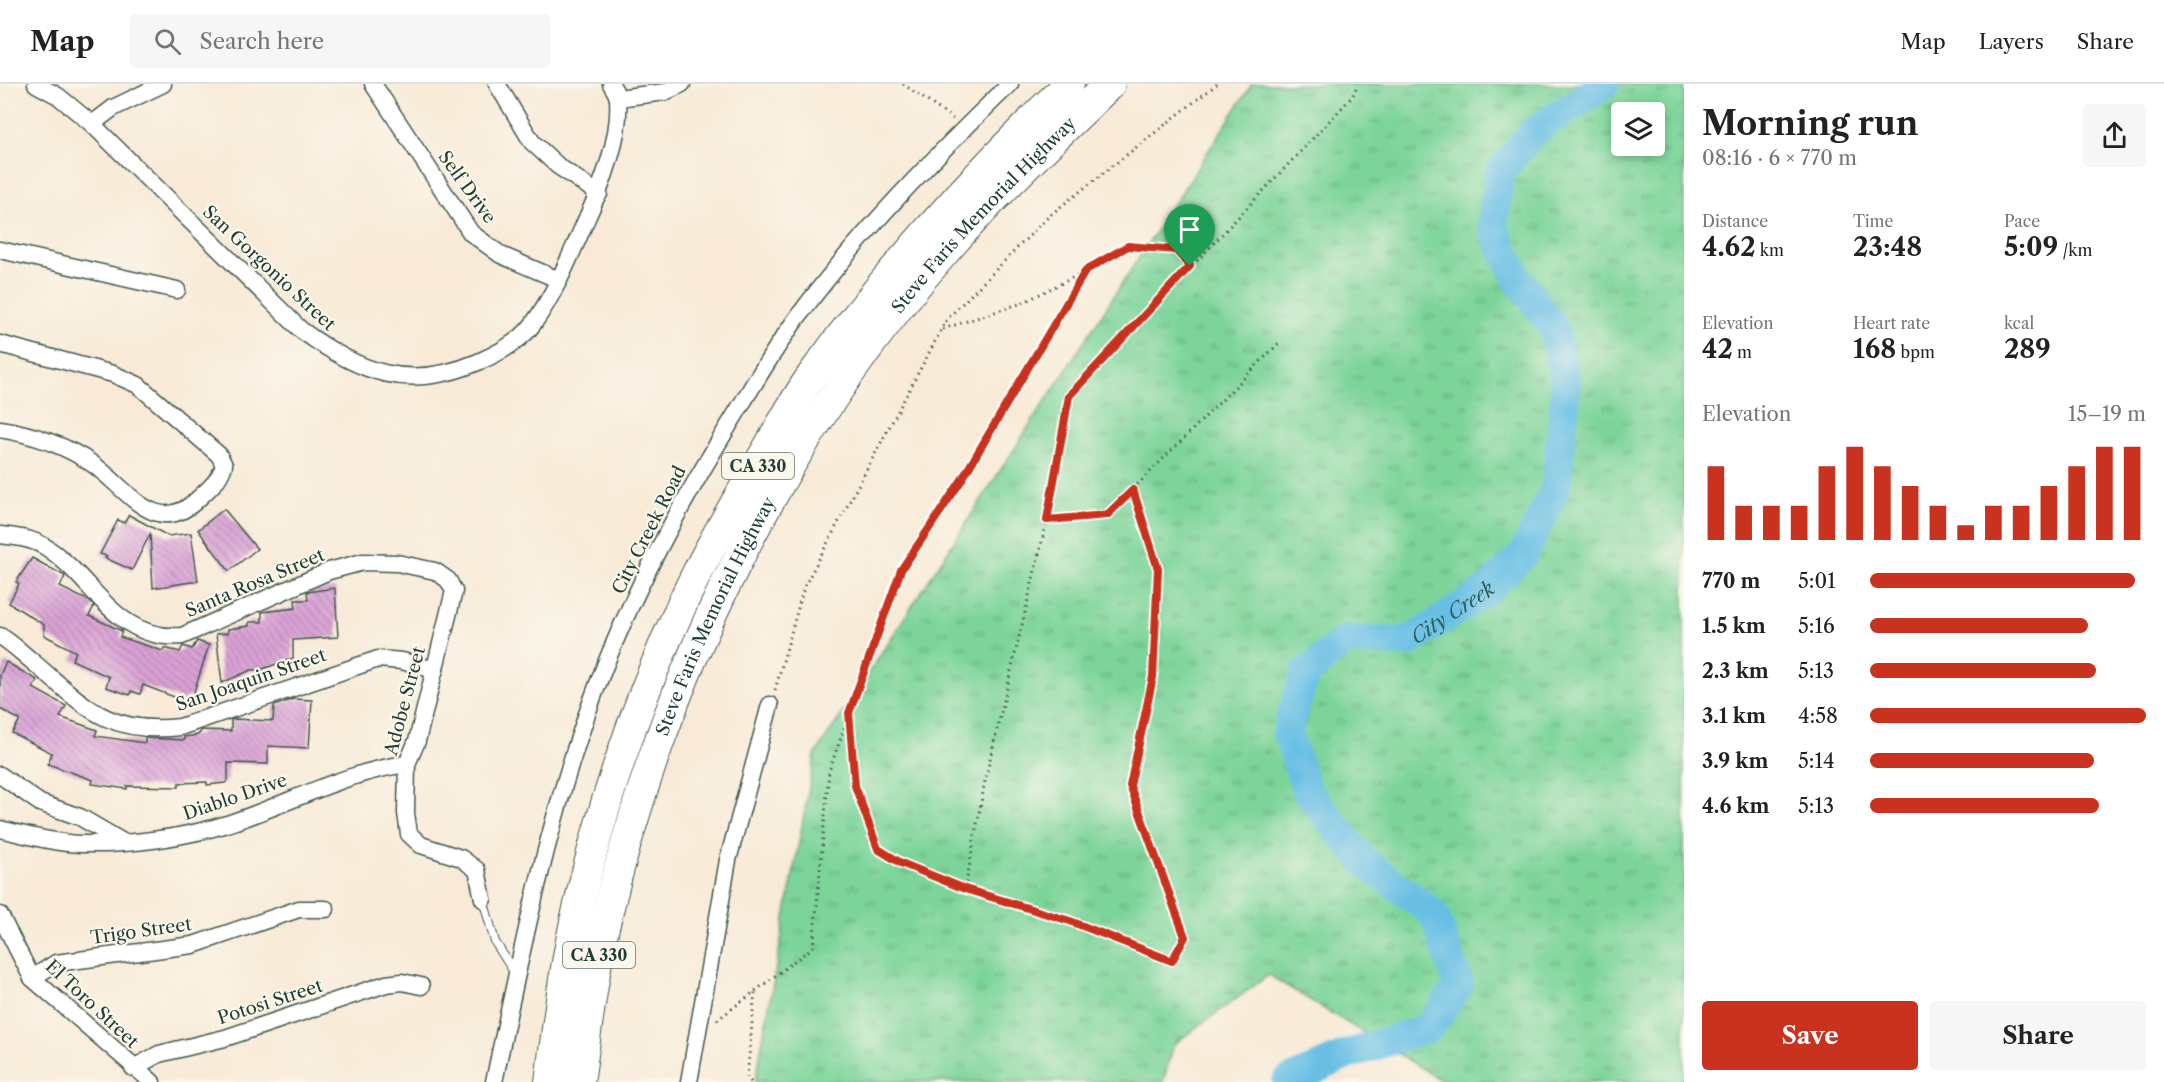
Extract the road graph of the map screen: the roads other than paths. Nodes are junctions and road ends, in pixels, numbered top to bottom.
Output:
1 (36, 84) edge
2 (163, 84) edge
3 (373, 84) edge
4 (497, 84) edge
5 (682, 84) edge
6 (1010, 84) edge
7 (1069, 84) edge
8 (1110, 84) edge
9 (615, 91) edge
10 (92, 124) junction
11 (598, 194) junction
12 (0, 250) edge
13 (559, 280) junction
14 (177, 290) dead end
15 (0, 344) edge
16 (0, 429) edge
17 (0, 534) edge
18 (448, 580) joint
19 (0, 636) edge
20 (435, 670) junction
21 (770, 705) road end
22 (407, 764) junction
23 (0, 775) edge
24 (0, 829) edge
25 (630, 831) junction
26 (121, 841) junction
27 (483, 899) joint
28 (326, 909) dead end
29 (0, 915) edge
30 (574, 924) junction
31 (516, 976) junction
32 (32, 978) junction
33 (421, 986) dead end
34 (133, 1068) junction
35 (152, 1082) edge
36 (494, 1082) edge
37 (538, 1082) edge
38 (550, 1082) edge
39 (579, 1082) edge
40 (599, 1082) edge
41 (688, 1082) edge

1 - 10 street, San Gorgonio Street
2 - 10 street
3 - 13 street, Self Drive
4 - 11 street
5 - 9 street
6 - 31 street, City Creek Road
7 - 30 highway, Steve Faris Memorial Highway / CA 330
8 - 25 highway, Steve Faris Memorial Highway / CA 330
9 - 11 street, San Gorgonio Street
10 - 13 street, San Gorgonio Street
11 - 13 street, San Gorgonio Street
12 - 14 street
15 - 16 street
17 - 18 street, Santa Rosa Street
18 - 20 street, Adobe Street
19 - 20 street, San Joaquin Street
20 - 22 street, Adobe Street
21 - 41 street
22 - 26 street, Diablo Drive
22 - 27 street, Adobe Street
23 - 26 street
24 - 26 street, Diablo Drive
25 - 39 highway, Steve Faris Memorial Highway / CA 330
25 - 40 highway
27 - 31 lane
28 - 32 street, Trigo Street
29 - 32 street, El Toro Street
30 - 37 highway
30 - 38 highway, Steve Faris Memorial Highway / CA 330
31 - 36 street, City Creek Road
32 - 34 street, El Toro Street
33 - 34 street, Potosi Street
34 - 35 street, El Toro Street

